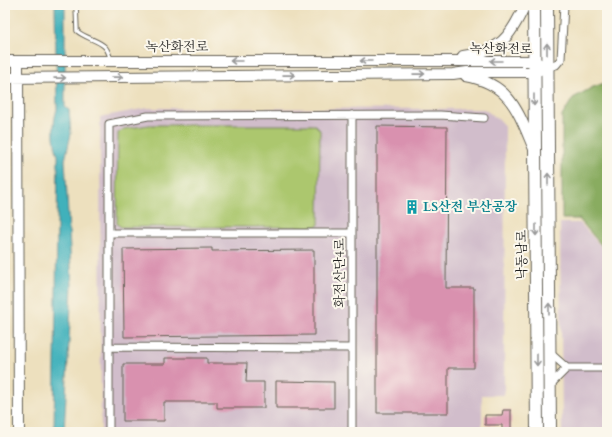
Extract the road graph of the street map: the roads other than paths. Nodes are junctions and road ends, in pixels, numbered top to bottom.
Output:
1 (76, 5) edge
2 (525, 5) edge
3 (534, 5) edge
4 (547, 5) edge
5 (564, 5) edge
6 (111, 60) junction
7 (5, 61) edge
8 (18, 61) junction
9 (430, 61) junction
10 (534, 67) junction
11 (548, 67) junction
12 (453, 74) junction
13 (5, 78) edge
14 (18, 78) junction
15 (352, 115) junction
16 (484, 118) dead end
17 (535, 152) junction
18 (109, 233) junction
19 (352, 233) junction
20 (109, 347) junction
21 (352, 348) junction
22 (549, 352) junction
23 (567, 368) junction
24 (607, 370) edge
25 (550, 385) junction
26 (19, 432) edge
27 (109, 432) edge
28 (352, 432) edge
29 (537, 432) edge
30 (550, 432) edge

1 - 6 lane
2 - 9 main road
3 - 10 main road, 낙동남로
11 -> 4 main road, 낙동남로
5 - 11 street
6 - 8 main road, 녹산화전로
9 -> 6 main road, 녹산화전로
7 - 8 main road, 녹산화전로
8 - 14 main road
10 -> 9 main road, 녹산화전로
10 - 11 main road, 녹산화전로
10 - 12 main road, 녹산화전로
10 -> 17 main road, 낙동남로
22 -> 11 main road, 낙동남로
14 -> 12 main road, 녹산화전로
12 - 17 main road
13 - 14 main road, 녹산화전로
14 - 26 main road
15 - 16 street
15 - 18 street
15 - 19 street, 화전산단4로
17 -> 29 main road, 낙동남로
18 - 19 street
18 - 20 street
19 - 21 street, 화전산단4로
20 - 21 street
20 - 27 street
21 - 28 street, 화전산단4로
22 - 23 street
22 - 25 main road, 낙동남로
23 - 24 street
23 - 25 street
25 - 30 main road, 낙동남로

